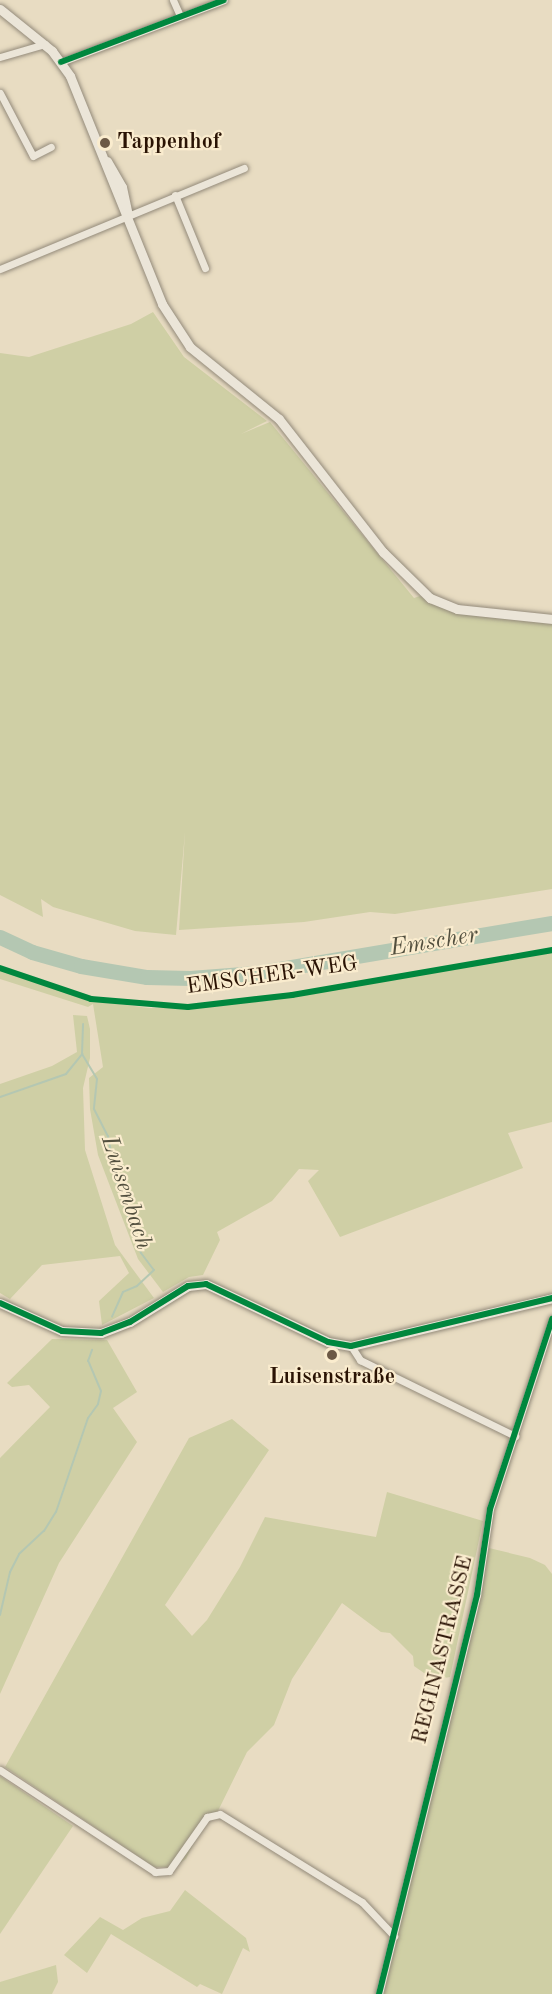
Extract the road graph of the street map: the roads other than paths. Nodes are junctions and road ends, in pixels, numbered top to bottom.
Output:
1 (173, 0) edge
2 (224, 0) edge
3 (215, 2) edge
4 (0, 9) edge
5 (180, 16) junction
6 (45, 44) junction
7 (0, 57) edge
8 (61, 62) junction
9 (0, 93) edge
10 (51, 147) dead end
11 (244, 168) dead end
12 (176, 195) junction
13 (127, 216) junction
14 (205, 268) dead end
15 (0, 269) edge
16 (552, 619) edge
17 (552, 1298) edge
18 (0, 1303) edge
19 (552, 1319) edge
20 (351, 1346) junction
21 (515, 1436) junction
22 (0, 1770) edge
23 (393, 1936) junction
24 (379, 1994) edge

1 - 5 street
2 - 3 street
3 - 5 street
4 - 6 main road
5 - 8 street
6 - 7 street
6 - 8 main road
8 - 13 main road
9 - 10 street
11 - 12 street
12 - 13 street
12 - 14 street
13 - 15 street
13 - 16 main road
17 - 20 main road
18 - 20 main road
19 - 21 street, REGINASTRASSE
20 - 21 street
21 - 23 street, REGINASTRASSE
22 - 23 street
23 - 24 street, REGINASTRASSE

